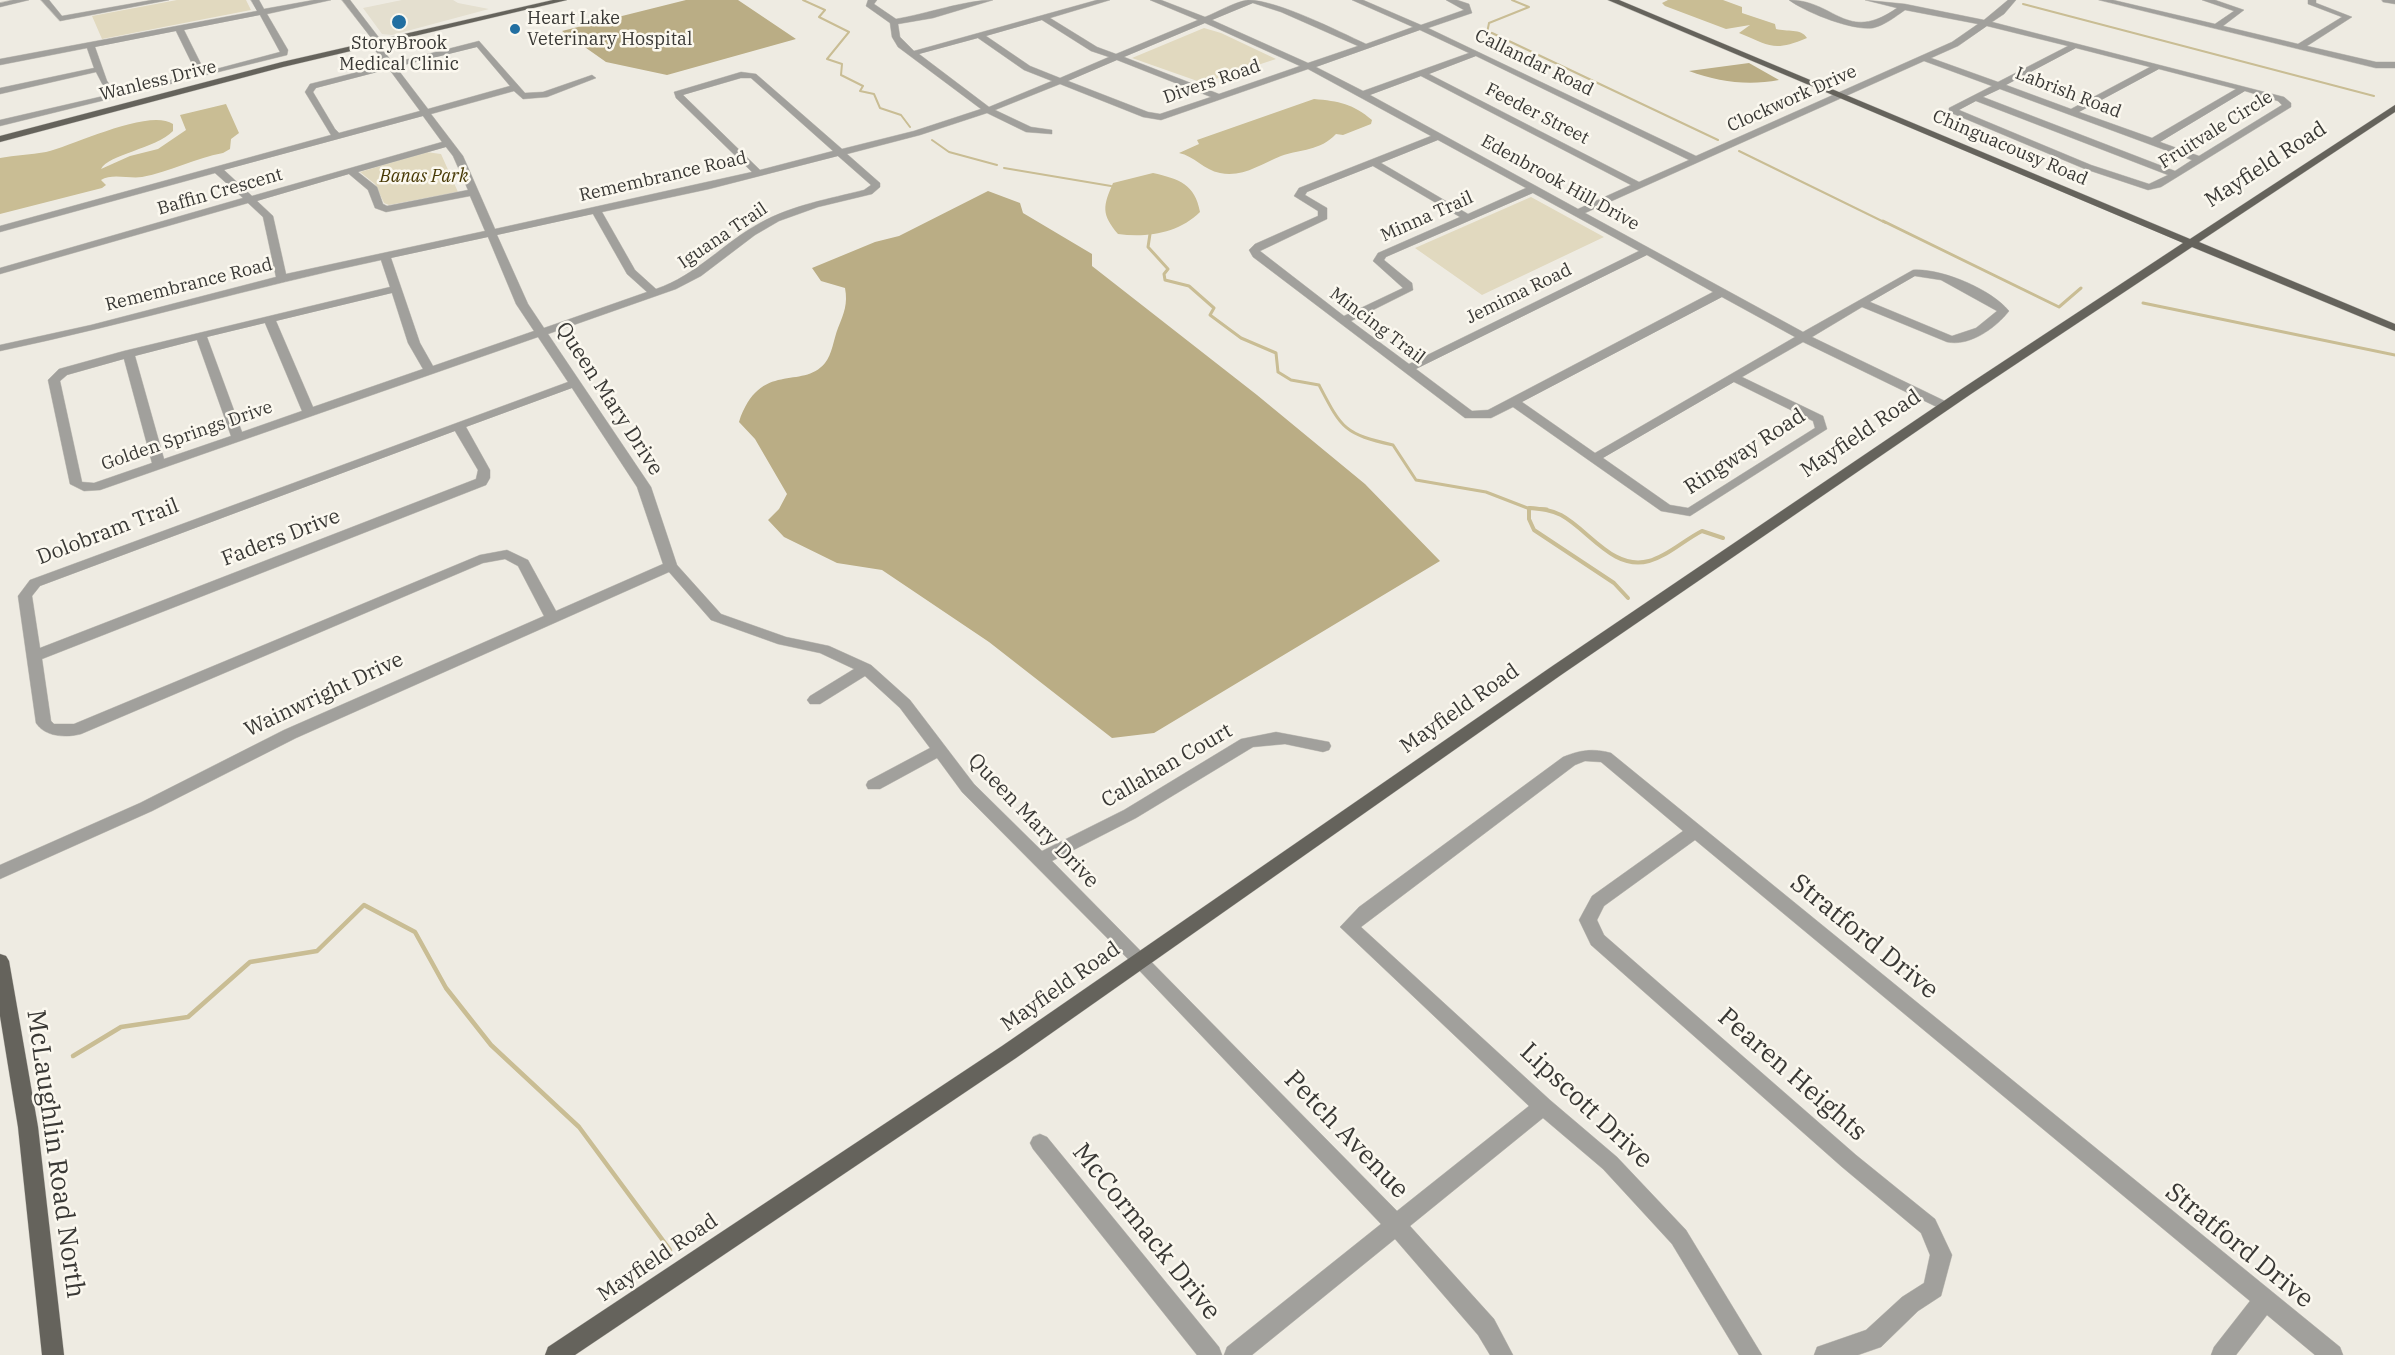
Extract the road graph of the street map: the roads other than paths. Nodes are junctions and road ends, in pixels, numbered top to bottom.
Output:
1 (25, 0) edge
2 (45, 0) edge
3 (163, 0) edge
4 (255, 0) edge
5 (327, 0) edge
6 (346, 0) edge
7 (563, 0) edge
8 (873, 0) edge
9 (989, 0) edge
10 (1106, 0) edge
11 (1154, 0) edge
12 (1253, 0) edge
13 (1356, 0) edge
14 (1450, 0) edge
15 (1612, 0) edge
16 (1793, 0) edge
17 (1819, 0) edge
18 (1869, 0) edge
19 (2012, 0) edge
20 (2103, 0) edge
21 (2206, 0) edge
22 (2312, 0) edge
23 (2386, 0) edge
24 (2395, 3) edge
25 (0, 5) edge
26 (1807, 6) junction
27 (1905, 6) junction
28 (262, 12) junction
29 (1042, 17) junction
30 (1204, 20) junction
31 (894, 22) junction
32 (1985, 23) junction
33 (2217, 27) junction
34 (179, 28) junction
35 (1422, 28) junction
36 (981, 36) junction
37 (90, 45) junction
38 (377, 45) junction
39 (2301, 46) junction
40 (1367, 47) junction
41 (2073, 47) junction
42 (1477, 53) junction
43 (911, 54) junction
44 (1115, 57) junction
45 (1924, 58) junction
46 (0, 62) edge
47 (2395, 65) edge
48 (390, 66) junction
49 (1309, 67) junction
50 (2155, 68) junction
51 (99, 69) junction
52 (1421, 73) junction
53 (202, 75) junction
54 (592, 78) dead end
55 (1060, 81) junction
56 (1999, 84) junction
57 (514, 88) junction
58 (2244, 88) junction
59 (0, 92) edge
60 (1362, 95) junction
61 (1841, 95) junction
62 (114, 96) junction
63 (1219, 97) junction
64 (1974, 97) junction
65 (2395, 108) edge
66 (989, 111) junction
67 (426, 112) junction
68 (2072, 112) junction
69 (0, 123) edge
70 (54, 124) junction
71 (1049, 132) dead end
72 (0, 133) edge
73 (336, 135) junction
74 (1438, 137) junction
75 (0, 139) edge
76 (448, 143) junction
77 (2151, 143) junction
78 (841, 152) junction
79 (1695, 159) junction
80 (2199, 159) junction
81 (1373, 162) junction
82 (218, 170) junction
83 (350, 170) junction
84 (758, 173) junction
85 (2175, 174) junction
86 (1638, 184) junction
87 (1533, 189) junction
88 (474, 192) junction
89 (251, 200) junction
90 (596, 211) junction
91 (1577, 213) junction
92 (1467, 217) junction
93 (0, 229) edge
94 (492, 233) junction
95 (2192, 242) junction
96 (1647, 251) junction
97 (385, 256) junction
98 (0, 271) edge
99 (282, 279) junction
100 (395, 289) junction
101 (1722, 292) junction
102 (654, 293) junction
103 (1862, 303) junction
104 (268, 318) junction
105 (1342, 321) junction
106 (2395, 328) edge
107 (541, 333) junction
108 (64, 335) junction
109 (201, 335) junction
110 (1805, 338) junction
111 (0, 348) edge
112 (128, 353) junction
113 (0, 354) edge
114 (1407, 369) junction
115 (430, 371) junction
116 (1734, 378) junction
117 (575, 383) junction
118 (1514, 402) junction
119 (1945, 406) junction
120 (309, 413) junction
121 (458, 425) junction
122 (237, 438) junction
123 (1595, 458) junction
124 (159, 465) junction
125 (671, 566) junction
126 (552, 618) junction
127 (35, 656) junction
128 (866, 669) junction
129 (815, 700) dead end
130 (1323, 746) dead end
131 (940, 750) junction
132 (874, 785) dead end
133 (1695, 831) junction
134 (1040, 860) junction
135 (0, 872) edge
136 (1349, 927) joint
137 (1140, 960) junction
138 (0, 961) edge
139 (1543, 1106) junction
140 (1040, 1143) dead end
141 (1394, 1223) junction
142 (2265, 1300) junction
143 (53, 1355) edge
144 (556, 1355) edge
145 (1211, 1355) edge
146 (1235, 1355) edge
147 (1502, 1355) edge
148 (1751, 1355) edge
149 (1825, 1355) edge
150 (2222, 1355) edge
151 (2332, 1355) edge

1 - 25 street
2 - 3 street
4 - 28 street
5 - 28 street
6 - 38 street, Queen Mary Drive
7 - 38 main road, Wanless Drive
8 - 31 street
9 - 31 street
10 - 29 street
11 - 30 street, Edenbrook Hill Drive
12 - 30 street, Remembrance Road
12 - 40 street
13 - 35 street, Callandar Road
14 - 35 street, Divers Road
15 - 61 main road, Chinguacousy Road
16 - 26 street
17 - 26 street
18 - 27 street, Fruitvale Circle
19 - 32 street, Clockwork Drive
20 - 33 street
21 - 33 street
22 - 39 street
23 - 24 street
26 - 27 street
27 - 32 street, Fruitvale Circle
28 - 34 street
28 - 53 street
29 - 36 street
29 - 44 street
30 - 44 street, Remembrance Road
30 - 49 street, Edenbrook Hill Drive
31 - 43 street
32 - 41 street, Fruitvale Circle
32 - 45 street, Clockwork Drive
33 - 39 street
34 - 37 street
34 - 53 street
35 - 40 street, Divers Road
35 - 42 street, Callandar Road
36 - 43 street
36 - 55 street, Divers Road
37 - 46 street
37 - 51 street
38 - 48 street, Queen Mary Drive
38 - 70 main road, Wanless Drive
39 - 47 street
40 - 49 street, Divers Road
41 - 50 street, Fruitvale Circle
41 - 56 street, Fruitvale Circle
42 - 52 street
42 - 79 street, Callandar Road
43 - 66 street
44 - 55 street, Remembrance Road
44 - 63 street
45 - 56 street, Labrish Road
45 - 61 street, Clockwork Drive
48 - 57 street
48 - 67 street, Queen Mary Drive
48 - 73 street
49 - 60 street, Edenbrook Hill Drive
49 - 63 street, Divers Road
50 - 58 street, Fruitvale Circle
50 - 68 street
51 - 59 street
51 - 62 street
52 - 60 street
52 - 86 street, Feeder Street
53 - 62 street
54 - 57 street
55 - 63 street, Divers Road
55 - 66 street, Remembrance Road
56 - 64 street, Fruitvale Circle
56 - 68 street, Labrish Road
57 - 67 street, Baffin Crescent
58 - 77 street
58 - 80 street, Fruitvale Circle
60 - 74 street, Edenbrook Hill Drive
61 - 79 street, Clockwork Drive
61 - 95 main road, Chinguacousy Road
62 - 69 street
64 - 85 street
64 - 85 street, Fruitvale Circle
65 - 95 main road, Mayfield Road
66 - 71 street
66 - 78 street, Remembrance Road
67 - 73 street, Baffin Crescent
67 - 76 street, Queen Mary Drive
68 - 77 street, Labrish Road
70 - 72 main road, Wanless Drive
70 - 75 main road, Wanless Drive
73 - 82 street, Baffin Crescent
74 - 81 street, Mincing Trail
74 - 87 street, Edenbrook Hill Drive
76 - 83 street, Baffin Crescent
76 - 88 street, Queen Mary Drive
77 - 80 street, Labrish Road
78 - 84 street, Remembrance Road
78 - 84 street
78 - 102 street, Iguana Trail
79 - 86 street, Clockwork Drive
80 - 85 street, Fruitvale Circle
81 - 92 street
81 - 105 street, Mincing Trail
82 - 89 street
82 - 93 street, Baffin Crescent
83 - 88 street
83 - 89 street, Baffin Crescent
84 - 90 street, Remembrance Road
86 - 91 street, Clockwork Drive
87 - 91 street, Edenbrook Hill Drive
87 - 92 street, Minna Trail
88 - 94 street, Queen Mary Drive
89 - 98 street, Baffin Crescent
89 - 99 street
90 - 94 street, Remembrance Road
90 - 102 street
91 - 96 street, Edenbrook Hill Drive
92 - 105 street, Minna Trail
94 - 97 street, Remembrance Road
94 - 107 street, Queen Mary Drive
95 - 106 main road, Chinguacousy Road
95 - 119 main road, Mayfield Road
96 - 101 street, Edenbrook Hill Drive
96 - 114 street, Jemima Road
97 - 99 street, Remembrance Road
97 - 100 street
99 - 108 street, Remembrance Road
100 - 104 street, Golden Springs Drive
100 - 115 street
101 - 110 street, Edenbrook Hill Drive
101 - 118 street, Mincing Trail
102 - 107 street, Iguana Trail
103 - 103 street
103 - 110 street
104 - 109 street, Golden Springs Drive
104 - 120 street
105 - 114 street, Mincing Trail
107 - 115 street, Golden Springs Drive
107 - 117 street, Queen Mary Drive
108 - 111 street, Remembrance Road
108 - 113 street, Remembrance Road
109 - 112 street, Golden Springs Drive
109 - 122 street
110 - 116 street
110 - 119 street, Edenbrook Hill Drive
112 - 124 street
112 - 124 street, Golden Springs Drive
114 - 118 street, Mincing Trail
115 - 120 street, Golden Springs Drive
116 - 123 street
116 - 123 street, Ringway Road
117 - 121 street, Dolobram Trail
117 - 125 street, Queen Mary Drive
118 - 123 street, Ringway Road
119 - 137 main road, Mayfield Road
120 - 122 street, Golden Springs Drive
121 - 127 street, Dolobram Trail
121 - 127 street, Faders Drive
122 - 124 street, Golden Springs Drive
125 - 126 street, Wainwright Drive
125 - 128 street, Queen Mary Drive
126 - 127 street, Dolobram Trail
126 - 135 street, Wainwright Drive
128 - 129 street
128 - 131 street, Queen Mary Drive
130 - 134 street, Callahan Court
131 - 132 street
131 - 134 street, Queen Mary Drive
133 - 136 street, Stratford Drive
133 - 142 street, Stratford Drive
133 - 149 street, Pearen Heights
134 - 137 street, Queen Mary Drive
136 - 139 street, Lipscott Drive
137 - 141 street, Petch Avenue
137 - 144 main road, Mayfield Road
138 - 143 main road, McLaughlin Road North
139 - 141 street
139 - 148 street, Lipscott Drive
140 - 145 street, McCormack Drive
141 - 146 street
141 - 147 street, Petch Avenue
142 - 150 street
142 - 151 street, Stratford Drive

